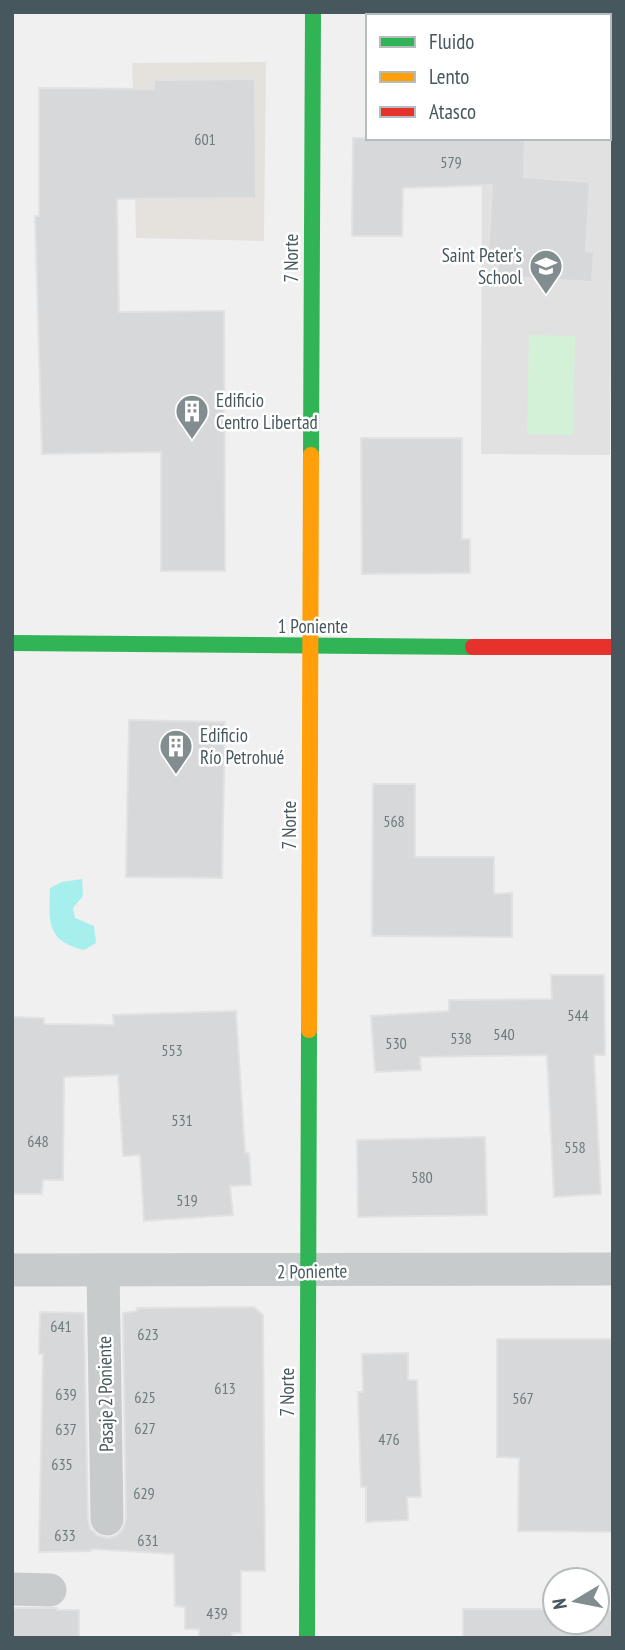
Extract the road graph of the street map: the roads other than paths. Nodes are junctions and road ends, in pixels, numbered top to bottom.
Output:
1 (313, 12) edge
2 (12, 643) edge
3 (310, 647) junction
4 (613, 647) edge
5 (613, 1269) edge
6 (12, 1270) edge
7 (103, 1270) junction
8 (308, 1270) junction
9 (107, 1519) dead end
10 (12, 1589) edge
11 (50, 1590) dead end
12 (307, 1638) edge

1 - 3 street, 7 Norte
2 - 3 street, 1 Poniente
3 - 4 street, 1 Poniente
3 - 8 street, 7 Norte
5 - 8 street, 2 Poniente
6 - 7 street, 2 Poniente
7 - 8 street, 2 Poniente
7 - 9 street, Pasaje 2 Poniente
8 - 12 street, 7 Norte
10 - 11 street

